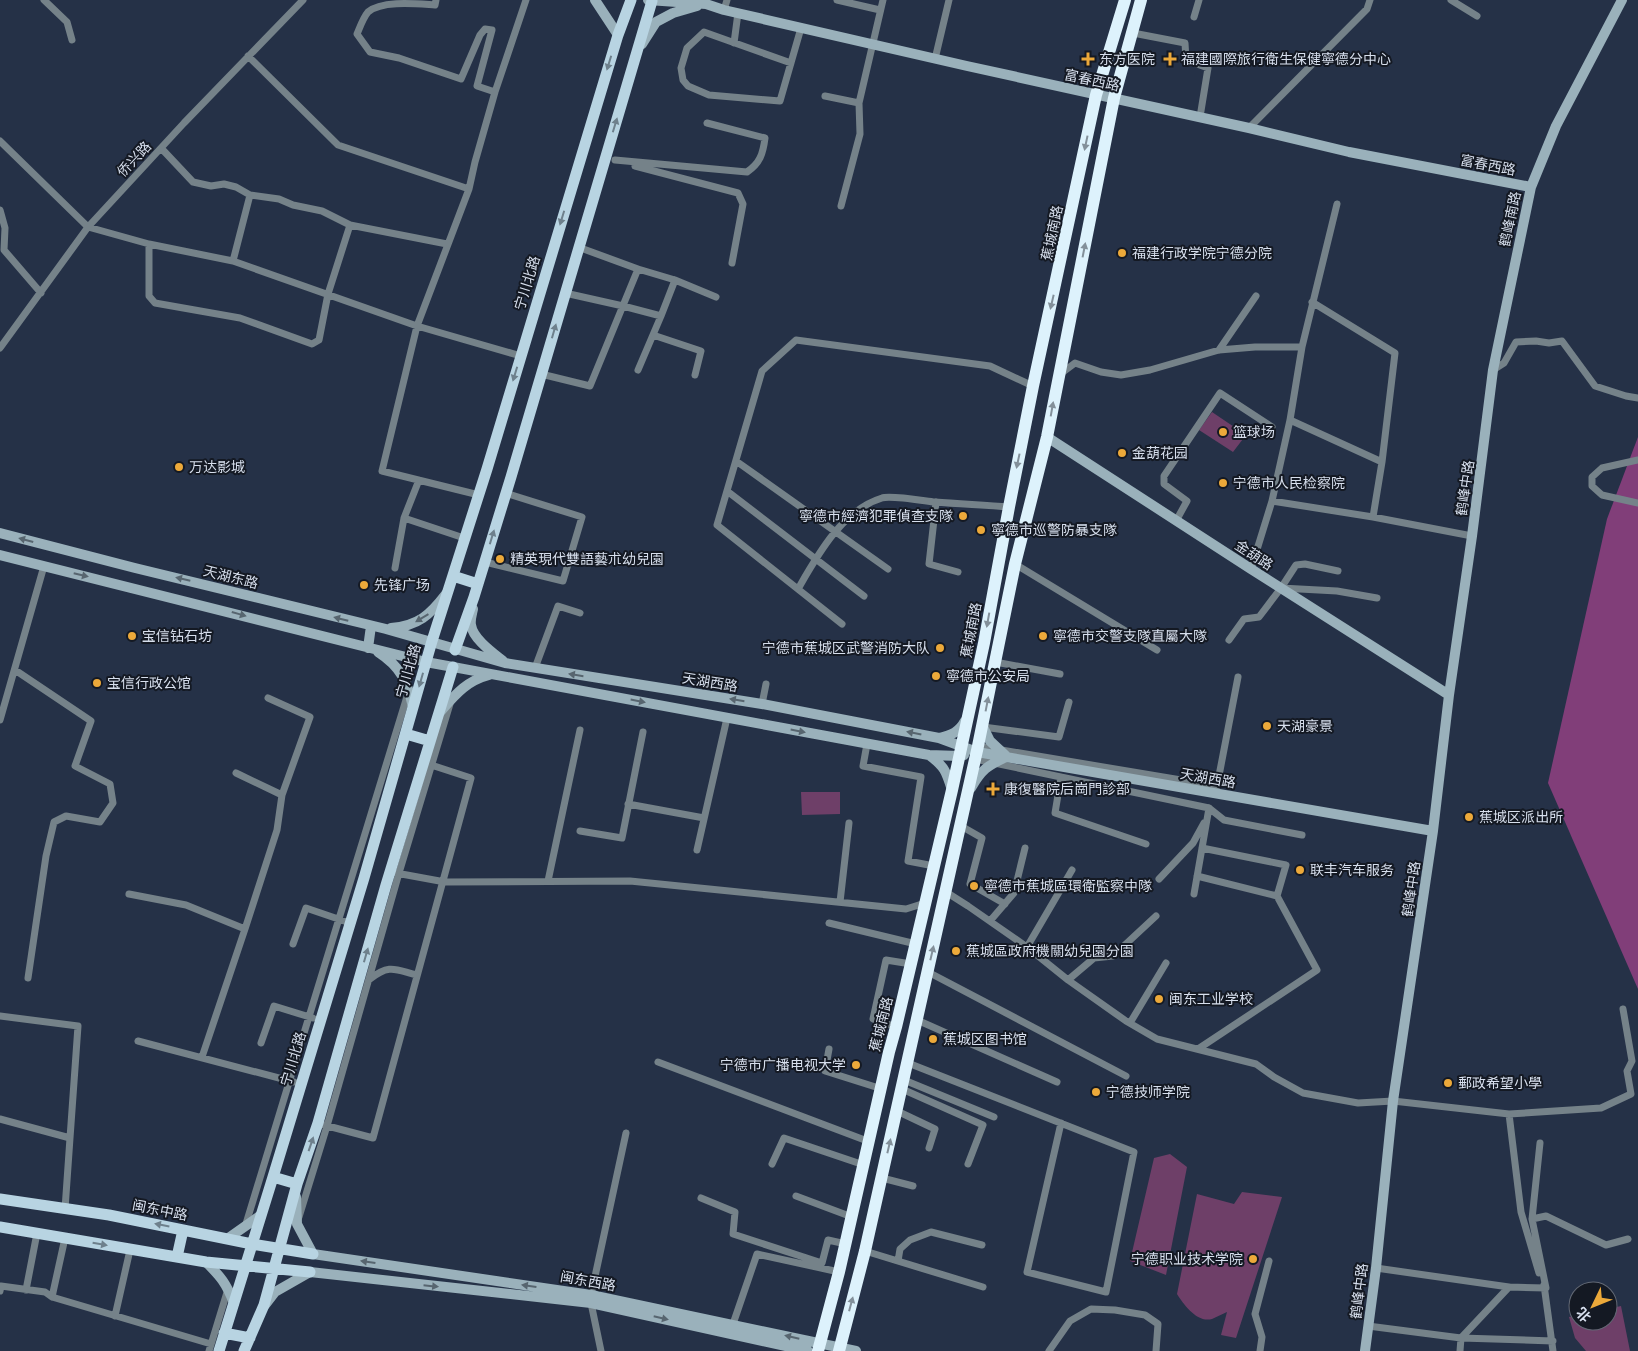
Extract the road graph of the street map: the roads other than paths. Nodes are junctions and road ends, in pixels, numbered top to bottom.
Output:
1 (44, 0) edge
2 (303, 0) edge
3 (436, 0) edge
4 (526, 0) edge
5 (595, 0) edge
6 (630, 0) edge
7 (651, 0) edge
8 (837, 0) edge
9 (883, 0) edge
10 (949, 0) edge
11 (1125, 0) edge
12 (1141, 0) edge
13 (1199, 0) edge
14 (1370, 0) edge
15 (1451, 0) edge
16 (1622, 0) edge
17 (703, 2) edge
18 (725, 5) edge
19 (880, 10) junction
20 (738, 13) junction
21 (1477, 16) dead end
22 (1194, 17) dead end
23 (801, 28) junction
24 (1133, 33) junction
25 (618, 35) junction
26 (72, 40) dead end
27 (734, 43) junction
28 (872, 44) junction
29 (638, 49) junction
30 (248, 56) junction
31 (935, 59) junction
32 (791, 63) junction
33 (495, 92) junction
34 (1096, 95) junction
35 (825, 96) dead end
36 (1114, 98) junction
37 (859, 103) junction
38 (1200, 117) junction
39 (707, 123) dead end
40 (1249, 128) junction
41 (0, 141) edge
42 (161, 148) junction
43 (610, 159) junction
44 (1531, 187) junction
45 (469, 189) junction
46 (250, 195) junction
47 (1337, 204) dead end
48 (841, 206) dead end
49 (0, 210) edge
50 (350, 225) junction
51 (88, 228) junction
52 (149, 244) junction
53 (448, 244) junction
54 (578, 247) junction
55 (4, 250) junction
56 (0, 258) edge
57 (233, 260) junction
58 (732, 263) dead end
59 (638, 269) junction
60 (675, 280) junction
61 (41, 293) junction
62 (565, 293) junction
63 (328, 294) junction
64 (1256, 296) dead end
65 (716, 297) dead end
66 (1312, 302) junction
67 (623, 306) junction
68 (661, 316) junction
69 (417, 326) junction
70 (653, 335) junction
71 (1302, 347) junction
72 (0, 348) edge
73 (1219, 350) junction
74 (521, 356) junction
75 (638, 370) dead end
76 (1494, 370) junction
77 (541, 374) junction
78 (696, 375) dead end
79 (1059, 375) junction
80 (1033, 386) junction
81 (1638, 398) edge
82 (1290, 420) junction
83 (1272, 427) dead end
84 (1486, 432) joint
85 (1047, 437) junction
86 (1638, 460) edge
87 (736, 461) junction
88 (1382, 462) junction
89 (419, 480) junction
90 (727, 491) junction
91 (506, 493) junction
92 (479, 495) junction
93 (1272, 500) junction
94 (936, 502) junction
95 (1638, 503) edge
96 (1008, 507) junction
97 (1373, 517) junction
98 (404, 518) junction
99 (1176, 521) junction
100 (834, 532) junction
101 (0, 533) edge
102 (1472, 536) junction
103 (464, 538) junction
104 (0, 555) edge
105 (815, 559) junction
106 (485, 562) junction
107 (1015, 564) junction
108 (44, 566) junction
109 (394, 568) dead end
110 (888, 569) dead end
111 (1250, 569) junction
112 (1338, 571) dead end
113 (958, 572) dead end
114 (453, 576) junction
115 (478, 584) junction
116 (1281, 588) junction
117 (798, 589) junction
118 (448, 591) junction
119 (864, 596) dead end
120 (474, 598) junction
121 (1377, 598) dead end
122 (580, 613) dead end
123 (842, 624) dead end
124 (371, 626) junction
125 (386, 629) junction
126 (1229, 640) dead end
127 (432, 642) junction
128 (371, 649) junction
129 (455, 650) junction
130 (1158, 650) dead end
131 (426, 662) junction
132 (996, 662) junction
133 (506, 663) junction
134 (518, 665) junction
135 (452, 667) junction
136 (536, 668) junction
137 (15, 670) junction
138 (492, 674) junction
139 (1060, 674) dead end
140 (1238, 677) dead end
141 (515, 678) junction
142 (766, 684) dead end
143 (409, 690) junction
144 (1449, 695) junction
145 (268, 698) dead end
146 (451, 699) junction
147 (1069, 702) dead end
148 (762, 704) junction
149 (414, 707) junction
150 (968, 713) junction
151 (438, 715) junction
152 (727, 718) junction
153 (0, 720) edge
154 (982, 727) junction
155 (580, 730) dead end
156 (643, 732) dead end
157 (406, 734) junction
158 (939, 738) junction
159 (430, 741) junction
160 (867, 744) junction
161 (998, 749) junction
162 (959, 751) junction
163 (977, 752) junction
164 (929, 755) junction
165 (1007, 757) junction
166 (994, 763) junction
167 (427, 764) junction
168 (236, 773) dead end
169 (1061, 777) junction
170 (952, 790) junction
171 (968, 791) junction
172 (282, 795) junction
173 (628, 804) junction
174 (1208, 812) junction
175 (704, 818) junction
176 (849, 823) dead end
177 (961, 826) junction
178 (580, 831) dead end
179 (1433, 831) junction
180 (1302, 834) dead end
181 (1146, 844) dead end
182 (1025, 848) dead end
183 (1202, 848) junction
184 (697, 850) dead end
185 (934, 866) junction
186 (1072, 870) dead end
187 (394, 872) junction
188 (1197, 876) junction
189 (1159, 879) dead end
190 (443, 881) junction
191 (548, 882) junction
192 (946, 892) junction
193 (129, 894) dead end
194 (1194, 894) dead end
195 (1277, 896) junction
196 (840, 902) junction
197 (925, 902) junction
198 (1004, 904) junction
199 (1156, 916) dead end
200 (338, 918) junction
201 (990, 921) junction
202 (350, 923) junction
203 (829, 923) dead end
204 (246, 929) junction
205 (293, 944) dead end
206 (916, 944) junction
207 (1027, 947) junction
208 (1166, 963) dead end
209 (911, 964) junction
210 (928, 972) junction
211 (418, 975) junction
212 (28, 978) dead end
213 (370, 979) junction
214 (1068, 980) junction
215 (356, 990) junction
216 (1623, 1009) dead end
217 (0, 1016) edge
218 (315, 1019) junction
219 (917, 1020) junction
220 (1130, 1023) junction
221 (896, 1027) junction
222 (138, 1041) dead end
223 (261, 1043) dead end
224 (828, 1049) dead end
225 (1198, 1049) junction
226 (202, 1057) junction
227 (658, 1062) dead end
228 (908, 1063) junction
229 (1126, 1076) dead end
230 (290, 1080) junction
231 (1057, 1082) dead end
232 (302, 1084) junction
233 (903, 1084) junction
234 (882, 1090) junction
235 (1394, 1101) junction
236 (897, 1111) junction
237 (1509, 1114) junction
238 (994, 1117) dead end
239 (0, 1119) edge
240 (1061, 1123) junction
241 (323, 1125) junction
242 (626, 1133) dead end
243 (70, 1138) junction
244 (870, 1142) junction
245 (1540, 1142) dead end
246 (929, 1148) dead end
247 (772, 1164) dead end
248 (968, 1164) dead end
249 (864, 1165) junction
250 (273, 1178) junction
251 (882, 1178) junction
252 (914, 1186) dead end
253 (296, 1187) junction
254 (796, 1196) dead end
255 (701, 1198) dead end
256 (0, 1199) edge
257 (65, 1208) junction
258 (261, 1215) junction
259 (852, 1217) junction
260 (1532, 1219) junction
261 (297, 1224) junction
262 (0, 1227) edge
263 (244, 1228) junction
264 (183, 1230) junction
265 (37, 1233) junction
266 (65, 1238) junction
267 (227, 1239) junction
268 (1628, 1239) dead end
269 (252, 1244) junction
270 (846, 1244) junction
271 (982, 1244) dead end
272 (280, 1249) junction
273 (130, 1250) junction
274 (865, 1251) junction
275 (313, 1254) junction
276 (177, 1257) junction
277 (898, 1261) junction
278 (1268, 1261) dead end
279 (206, 1262) junction
280 (246, 1266) junction
281 (1376, 1268) junction
282 (273, 1269) junction
283 (310, 1272) junction
284 (839, 1272) junction
285 (983, 1287) dead end
286 (1509, 1287) junction
287 (228, 1288) junction
288 (1546, 1288) junction
289 (26, 1290) junction
290 (0, 1291) edge
291 (52, 1297) junction
292 (591, 1299) junction
293 (234, 1303) junction
294 (264, 1305) junction
295 (115, 1316) junction
296 (733, 1324) junction
297 (1368, 1326) junction
298 (224, 1333) junction
299 (250, 1338) junction
300 (1462, 1338) junction
301 (1553, 1341) junction
302 (818, 1347) edge
303 (213, 1349) edge
304 (839, 1349) edge
305 (244, 1351) edge
306 (601, 1351) edge
307 (808, 1351) edge
308 (856, 1351) edge
309 (1049, 1351) edge
310 (1156, 1351) edge
311 (1260, 1351) edge
312 (1365, 1351) edge
313 (1460, 1351) edge
314 (1553, 1351) edge

1 - 26 street
2 - 30 street, 侨兴路
3 - 33 street
4 - 33 street
5 - 25 main road
6 - 25 main road, 宁川北路
7 - 17 main road, 富春西路
7 - 29 main road
8 - 19 street
9 - 19 street
10 - 31 street
11 - 34 highway, 蕉城南路
12 - 24 highway
13 - 22 street
14 - 40 street
15 - 21 street
16 - 44 main road, 鹤峰南路
17 - 18 main road, 富春西路
17 - 29 main road
18 - 20 main road, 富春西路
19 - 28 street
20 - 23 main road, 富春西路
20 - 27 street
23 - 28 main road, 富春西路
23 - 32 street
24 - 36 highway
24 - 38 street
25 -> 74 main road, 宁川北路
27 - 32 street
27 - 32 street
28 - 31 main road, 富春西路
28 - 37 street
43 -> 29 main road
30 - 42 street, 侨兴路
30 - 45 street
31 - 34 main road, 富春西路
33 - 45 street
34 - 36 main road, 富春西路
34 -> 80 highway, 蕉城南路
35 - 37 street
36 - 38 main road, 富春西路
79 -> 36 highway
37 - 48 street
38 - 40 main road, 富春西路
39 - 43 street
40 - 44 main road, 富春西路
41 - 51 street
42 - 46 street
42 - 51 street, 侨兴路
43 - 54 main road
43 - 58 street
44 - 76 main road, 鹤峰南路
45 - 53 street
46 - 50 street
46 - 57 street
47 - 66 street
49 - 55 street
50 - 53 street
50 - 63 street
51 - 52 street
51 - 61 street, 侨兴路
52 - 57 street
52 - 63 street
53 - 69 street
54 - 59 street
54 - 62 main road
55 - 56 street
55 - 61 street
57 - 63 street
59 - 60 street
59 - 67 street
60 - 65 street
60 - 68 street
61 - 72 street, 侨兴路
62 - 67 street
77 -> 62 main road
63 - 69 street
64 - 73 street
66 - 71 street
66 - 88 street
67 - 68 street
67 - 77 street
68 - 70 street
69 - 74 street
69 - 89 street
70 - 75 street
70 - 78 street
71 - 73 street
71 - 82 street
73 - 79 street
74 -> 92 main road, 宁川北路
76 - 81 street
76 - 84 main road, 鹤峰南路
77 - 91 main road
85 -> 79 highway
80 - 87 street
80 -> 96 highway, 蕉城南路
82 - 88 street
82 - 93 street
83 - 99 street
84 - 102 main road, 鹤峰中路
85 - 99 main road, 金葫路
85 - 107 highway
86 - 95 street
87 - 90 street
87 - 100 street
88 - 97 street
89 - 92 street
89 - 98 street
90 - 105 street
90 - 117 street
106 -> 91 main road
91 - 106 street
92 - 103 main road, 宁川北路
93 - 97 street
93 - 111 street
94 - 96 street
94 - 100 street
94 - 113 street
96 -> 150 highway, 蕉城南路
97 - 102 street
98 - 103 street
98 - 109 street
99 - 111 main road, 金葫路
100 - 105 street
100 - 110 street
124 -> 101 main road, 天湖东路
102 - 144 main road, 鹤峰中路
103 - 114 main road, 宁川北路
104 - 108 main road
105 - 117 street
105 - 119 street
106 - 115 main road
107 - 130 street
107 - 132 highway
108 -> 128 main road
108 - 137 street
111 - 116 main road, 金葫路
112 - 116 street
114 - 115 main road
114 - 118 main road, 宁川北路
115 - 120 main road
116 - 121 street
116 - 126 street
116 - 144 main road, 金葫路
117 - 123 street
118 -> 125 main road
118 - 127 main road, 宁川北路
120 - 129 main road
120 - 133 main road
122 - 136 street
124 - 125 main road, 天湖东路
124 - 128 main road
125 - 127 main road, 天湖东路
127 - 129 main road, 天湖东路
127 - 131 main road, 宁川北路
128 - 131 main road
128 - 143 main road
129 - 133 main road, 天湖西路
129 - 135 main road
131 - 135 main road
131 -> 149 main road, 宁川北路
132 - 139 street
154 -> 132 highway
133 - 134 main road, 天湖西路
134 - 136 main road, 天湖西路
134 - 141 main road
135 - 138 main road
135 - 151 main road
148 -> 136 main road, 天湖西路
137 - 153 street
137 - 212 street
138 - 141 main road
138 - 146 main road
140 - 161 street
141 -> 152 main road
142 - 148 street
143 - 149 main road
143 - 200 street
144 - 179 main road, 鹤峰中路
145 - 172 street
146 - 151 main road
146 - 167 street
147 - 154 street
158 -> 148 main road, 天湖西路
149 - 157 main road, 宁川北路
150 - 158 main road
150 - 162 highway, 蕉城南路
151 - 159 main road
152 -> 160 main road
152 - 175 street
154 - 161 main road
154 - 163 highway
155 - 191 street
156 - 173 street
157 - 159 main road
157 - 202 main road, 宁川北路
158 - 162 main road, 天湖西路
159 - 167 main road
160 - 164 main road
160 - 185 street
161 - 163 street
161 - 165 main road
162 - 163 main road
162 - 164 main road
162 - 170 highway, 蕉城南路
163 - 165 main road, 天湖西路
163 - 166 street
163 - 171 highway
164 - 170 main road
165 - 166 main road
165 - 179 main road, 天湖西路
166 - 169 street
166 - 171 main road
167 - 187 main road
167 - 190 street
168 - 172 street
169 - 174 street
169 - 181 street
170 - 185 highway, 蕉城南路
171 - 177 highway
172 - 204 street
173 - 175 street
173 - 178 street
174 - 180 street
174 - 183 street
174 - 189 street
175 - 184 street
176 - 196 street
177 - 192 highway
177 - 198 street
179 - 235 main road, 鹤峰中路
182 - 198 street
183 - 188 street
183 - 195 street
185 - 197 highway, 蕉城南路
186 - 207 street
187 - 190 street
187 - 213 street
215 -> 187 main road
188 - 194 street
188 - 195 street
190 - 191 street
190 - 211 street
191 - 196 street
192 - 201 street
210 -> 192 highway
193 - 204 street
195 - 225 street
196 - 197 street
197 - 206 highway, 蕉城南路
198 - 201 street
199 - 214 street
200 - 202 street
200 - 205 street
200 - 218 street
201 - 207 street
202 - 218 main road, 宁川北路
203 - 206 street
204 - 226 street
206 - 209 highway, 蕉城南路
207 - 214 street
208 - 220 street
209 - 221 highway, 蕉城南路
209 - 221 street
210 - 219 highway
210 - 229 street
211 - 213 street
211 - 241 street
213 - 215 street
213 - 241 street
214 - 220 street
215 - 241 main road
216 - 237 street
217 - 243 street
218 - 223 street
218 - 230 street
218 - 232 main road, 宁川北路
219 - 228 highway
219 - 231 street
220 - 225 street
221 - 234 highway, 蕉城南路
222 - 226 street
224 - 234 street
225 - 235 street
226 - 230 street
227 - 244 street
228 - 233 highway
228 - 240 street
230 - 232 street
230 - 263 street
232 - 250 main road, 宁川北路
233 - 236 highway
233 - 238 street
233 - 248 street
234 - 244 highway, 蕉城南路
235 - 237 street
235 - 281 main road, 鹤峰中路
236 - 246 street
251 -> 236 highway
237 - 288 street
239 - 243 street
240 - 240 street
253 -> 241 main road
241 - 261 street
242 - 292 street
243 - 257 street
244 - 249 highway, 蕉城南路
245 - 260 street
247 - 249 street
249 - 259 highway, 蕉城南路
250 - 253 main road
250 - 258 main road, 宁川北路
251 - 252 street
251 - 274 highway
253 - 261 main road
253 - 272 main road
254 - 259 street
255 - 270 street
256 - 257 main road, 闽东中路
264 -> 257 main road, 闽东中路
258 - 263 main road
258 - 269 main road, 宁川北路
259 - 270 highway, 蕉城南路
260 - 268 street
260 - 288 street
261 - 275 main road
262 - 265 main road
263 - 267 main road
264 - 267 main road, 闽东中路
264 - 276 main road
265 - 266 main road
265 - 289 street
266 -> 273 main road
266 - 291 street
267 - 269 main road, 闽东中路
269 - 272 main road, 闽东中路
269 - 280 main road, 宁川北路
270 - 284 highway, 蕉城南路
271 - 277 street
272 - 275 main road, 闽东中路
272 - 282 main road
273 - 276 main road
273 - 295 street
274 - 277 street
304 -> 274 highway
292 -> 275 main road, 闽东西路
276 - 279 main road
277 - 285 street
278 - 311 street
279 - 280 main road
279 - 287 main road
280 - 282 main road
280 - 293 main road, 宁川北路
281 - 286 street
281 - 297 main road, 鹤峰中路
282 - 283 main road
282 - 294 main road
283 -> 292 main road, 闽东西路
283 - 294 main road
284 - 296 street
284 - 302 highway, 蕉城南路
286 - 288 street
286 - 300 street
287 - 293 main road
287 - 303 street
288 - 301 street
289 - 290 street
289 - 291 street
291 - 295 street
292 - 296 main road, 闽东西路
292 - 306 street
292 -> 307 main road, 闽东西路
293 - 298 main road, 宁川北路
294 - 299 main road
295 - 303 street
302 -> 296 main road, 闽东西路
297 - 300 street
297 - 312 main road, 鹤峰中路
298 - 299 main road
298 - 303 main road, 宁川北路
299 - 305 main road
300 - 301 street
300 - 313 street
301 - 314 street
302 - 304 main road, 闽东西路
304 - 308 main road, 闽东西路
309 - 310 street

